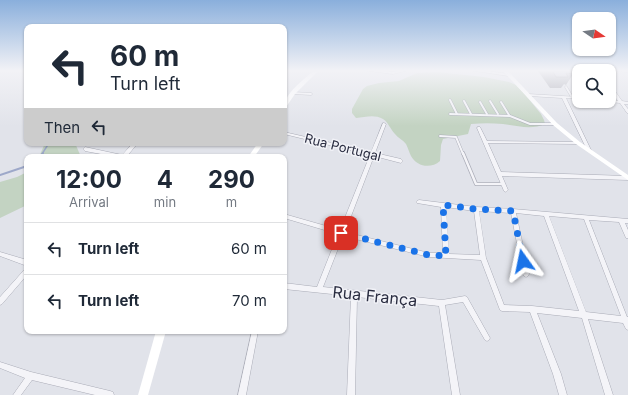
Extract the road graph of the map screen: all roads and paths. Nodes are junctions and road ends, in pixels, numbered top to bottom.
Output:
1 (298, 88) edge
2 (522, 88) edge
3 (567, 88) edge
4 (293, 93) junction
5 (311, 94) dead end
6 (616, 94) edge
7 (529, 95) junction
8 (563, 97) junction
9 (572, 98) joint
10 (450, 100) dead end
11 (464, 101) dead end
12 (490, 101) dead end
13 (287, 102) edge
14 (480, 102) dead end
15 (501, 102) dead end
16 (616, 102) edge
17 (622, 102) junction
18 (628, 103) edge
19 (628, 112) edge
20 (450, 114) dead end
21 (457, 114) junction
22 (471, 115) junction
23 (487, 115) junction
24 (498, 115) junction
25 (510, 116) junction
26 (384, 124) dead end
27 (555, 124) junction
28 (479, 128) dead end
29 (287, 134) edge
30 (440, 136) dead end
31 (486, 142) junction
32 (578, 143) junction
33 (133, 146) edge
34 (85, 149) dead end
35 (589, 150) junction
36 (109, 154) edge
37 (127, 154) edge
38 (373, 155) junction
39 (401, 161) dead end
40 (500, 174) junction
41 (628, 178) edge
42 (504, 184) junction
43 (506, 190) dead end
44 (420, 202) dead end
45 (443, 205) junction
46 (476, 209) junction
47 (513, 211) junction
48 (546, 214) junction
49 (287, 217) edge
50 (586, 218) junction
51 (621, 221) junction
52 (628, 221) edge
53 (341, 233) junction
54 (628, 236) edge
55 (0, 254) edge
56 (446, 256) junction
57 (483, 258) junction
58 (24, 262) edge
59 (24, 274) edge
60 (526, 274) dead end
61 (287, 286) edge
62 (319, 290) junction
63 (354, 294) junction
64 (0, 302) edge
65 (442, 303) junction
66 (532, 309) junction
67 (584, 315) junction
68 (626, 320) edge
69 (628, 327) edge
70 (160, 334) edge
71 (254, 334) edge
72 (487, 338) dead end
73 (0, 365) edge
74 (31, 376) junction
75 (17, 395) edge
76 (110, 395) edge
77 (142, 395) edge
78 (242, 395) edge
79 (351, 395) edge
80 (456, 395) edge
81 (563, 395) edge
82 (609, 395) edge

1 - 4 street
2 - 7 street
3 - 9 lane
4 - 5 lane
4 - 13 street
6 - 17 street
7 - 8 street
7 - 27 street
8 - 9 street
8 - 35 street
10 - 21 lane
11 - 22 lane
12 - 24 lane
14 - 23 lane
15 - 25 lane
16 - 17 street
17 - 18 street
17 - 19 street
20 - 21 lane
21 - 22 lane
22 - 23 lane
23 - 24 lane
24 - 25 lane
25 - 27 lane
26 - 38 street
27 - 32 street
28 - 31 street
29 - 38 street, Rua Portugal
30 - 42 lane
31 - 32 street
31 - 40 street
32 - 35 street
33 - 37 street
34 - 36 street
35 - 41 street
38 - 39 street, Rua Portugal
38 - 53 street
40 - 41 street
40 - 42 street
42 - 43 street
44 - 45 street
45 - 46 street
45 - 56 street
46 - 47 street
46 - 57 street
47 - 48 street
47 - 60 street
48 - 50 street
48 - 67 street
49 - 53 street
50 - 51 street
50 - 68 street
51 - 52 street
51 - 54 street
53 - 56 street
53 - 62 street
55 - 58 street
56 - 57 street
57 - 66 street
59 - 64 street
61 - 62 street, Rua França
62 - 63 street, Rua França
63 - 65 street, Rua França
63 - 79 street
65 - 72 street, Rua França
65 - 80 street
66 - 67 street
66 - 81 street
67 - 68 street
67 - 82 street
68 - 69 street
70 - 77 street
71 - 78 street
73 - 74 street
74 - 75 street
74 - 76 street

